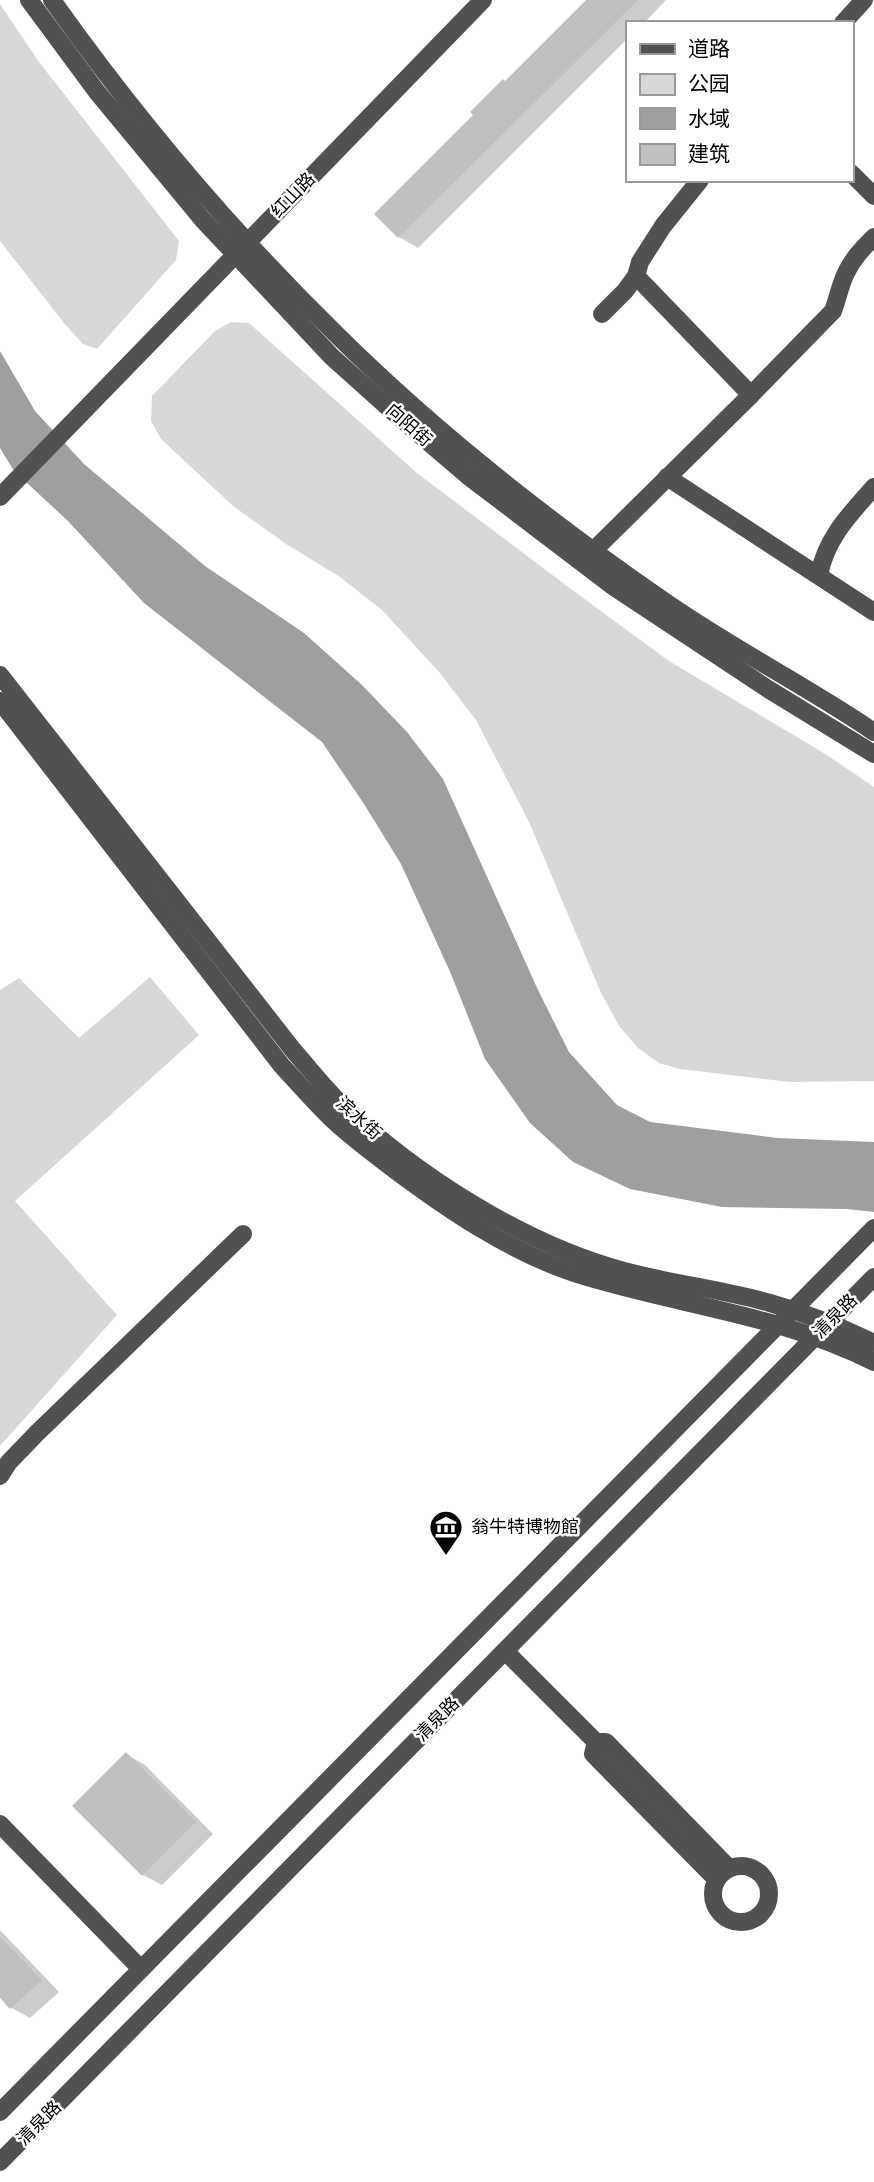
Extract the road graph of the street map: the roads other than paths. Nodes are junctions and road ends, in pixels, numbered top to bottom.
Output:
1 (29, 0) edge
2 (52, 0) edge
3 (483, 0) edge
4 (864, 0) edge
5 (845, 21) edge
6 (853, 175) edge
7 (698, 182) edge
8 (874, 196) edge
9 (874, 237) edge
10 (248, 242) junction
11 (234, 256) junction
12 (636, 276) junction
13 (602, 314) dead end
14 (751, 395) junction
15 (667, 477) junction
16 (874, 487) edge
17 (0, 497) edge
18 (593, 551) junction
19 (820, 575) junction
20 (874, 611) edge
21 (0, 675) edge
22 (0, 701) edge
23 (874, 732) edge
24 (874, 754) edge
25 (874, 1228) edge
26 (243, 1234) dead end
27 (874, 1277) edge
28 (792, 1311) junction
29 (828, 1324) junction
30 (778, 1325) junction
31 (814, 1337) junction
32 (874, 1343) edge
33 (874, 1362) edge
34 (0, 1476) edge
35 (505, 1651) junction
36 (0, 1824) edge
37 (722, 1874) dead end
38 (141, 1969) junction
39 (0, 2112) edge
40 (0, 2162) edge

1 - 11 street, 向阳街
2 - 10 street, 向阳街
3 - 10 street, 红山路
4 - 5 street
6 - 8 street
7 - 12 street
9 - 14 street
10 - 11 street, 红山路
10 - 18 street, 向阳街
11 - 17 street, 红山路
11 - 24 street, 向阳街
12 - 13 street
12 - 14 street
14 - 15 street
15 - 18 street
15 - 19 street
16 - 19 street
18 - 23 street, 向阳街
19 - 20 street
21 - 28 street, 滨水街
22 - 30 street, 滨水街
25 - 28 street, 清泉路
26 - 34 street
27 - 29 street, 清泉路
28 - 29 street, 滨水街
28 - 30 street, 清泉路
29 - 31 street, 清泉路
29 - 32 street, 滨水街
30 - 31 street, 滨水街
30 - 38 street, 清泉路
31 - 33 street, 滨水街
31 - 35 street, 清泉路
35 - 37 street
35 - 40 street, 清泉路
36 - 38 street
38 - 39 street, 清泉路

